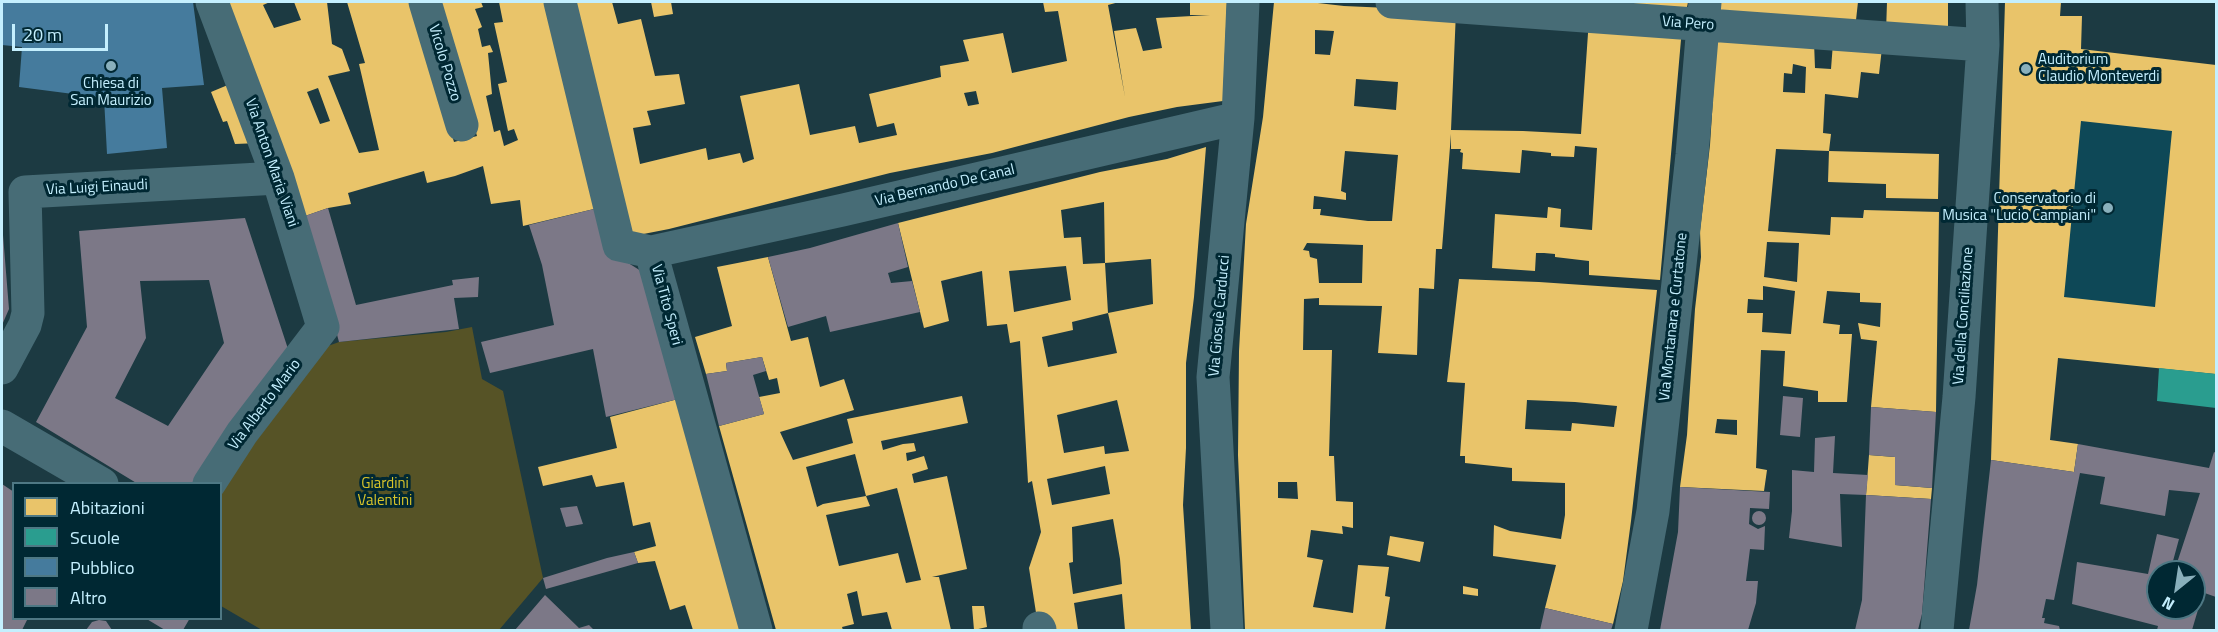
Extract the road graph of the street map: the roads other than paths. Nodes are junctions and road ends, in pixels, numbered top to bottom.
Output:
1 (213, 2) edge
2 (425, 2) edge
3 (560, 2) edge
4 (1242, 2) edge
5 (1392, 2) edge
6 (1982, 2) edge
7 (1703, 13) edge
8 (1983, 45) junction
9 (1238, 118) junction
10 (462, 125) dead end
11 (278, 178) junction
12 (651, 252) junction
13 (323, 327) joint
14 (2, 368) edge
15 (2, 426) edge
16 (100, 482) edge
17 (210, 482) edge
18 (756, 630) edge
19 (1227, 630) edge
20 (1631, 630) edge
21 (1937, 630) edge

1 - 11 street, Via Anton Maria Viani
2 - 10 street, Vicolo Pozzo
3 - 12 street, Via Tito Speri
4 - 9 street, Via Giosuè Carducci
5 - 7 street, Via Pero
6 - 8 street, Via della Conciliazione
7 - 8 street, Via Pero
7 - 20 street, Via Montanara e Curtatone
8 - 21 street, Via della Conciliazione
9 - 12 street, Via Bernando De Canal
9 - 19 street, Via Giosuè Carducci
11 - 13 street, Via Anton Maria Viani
11 - 14 street, Via Luigi Einaudi
12 - 18 street, Via Tito Speri
13 - 17 street, Via Alberto Mario
15 - 16 street

